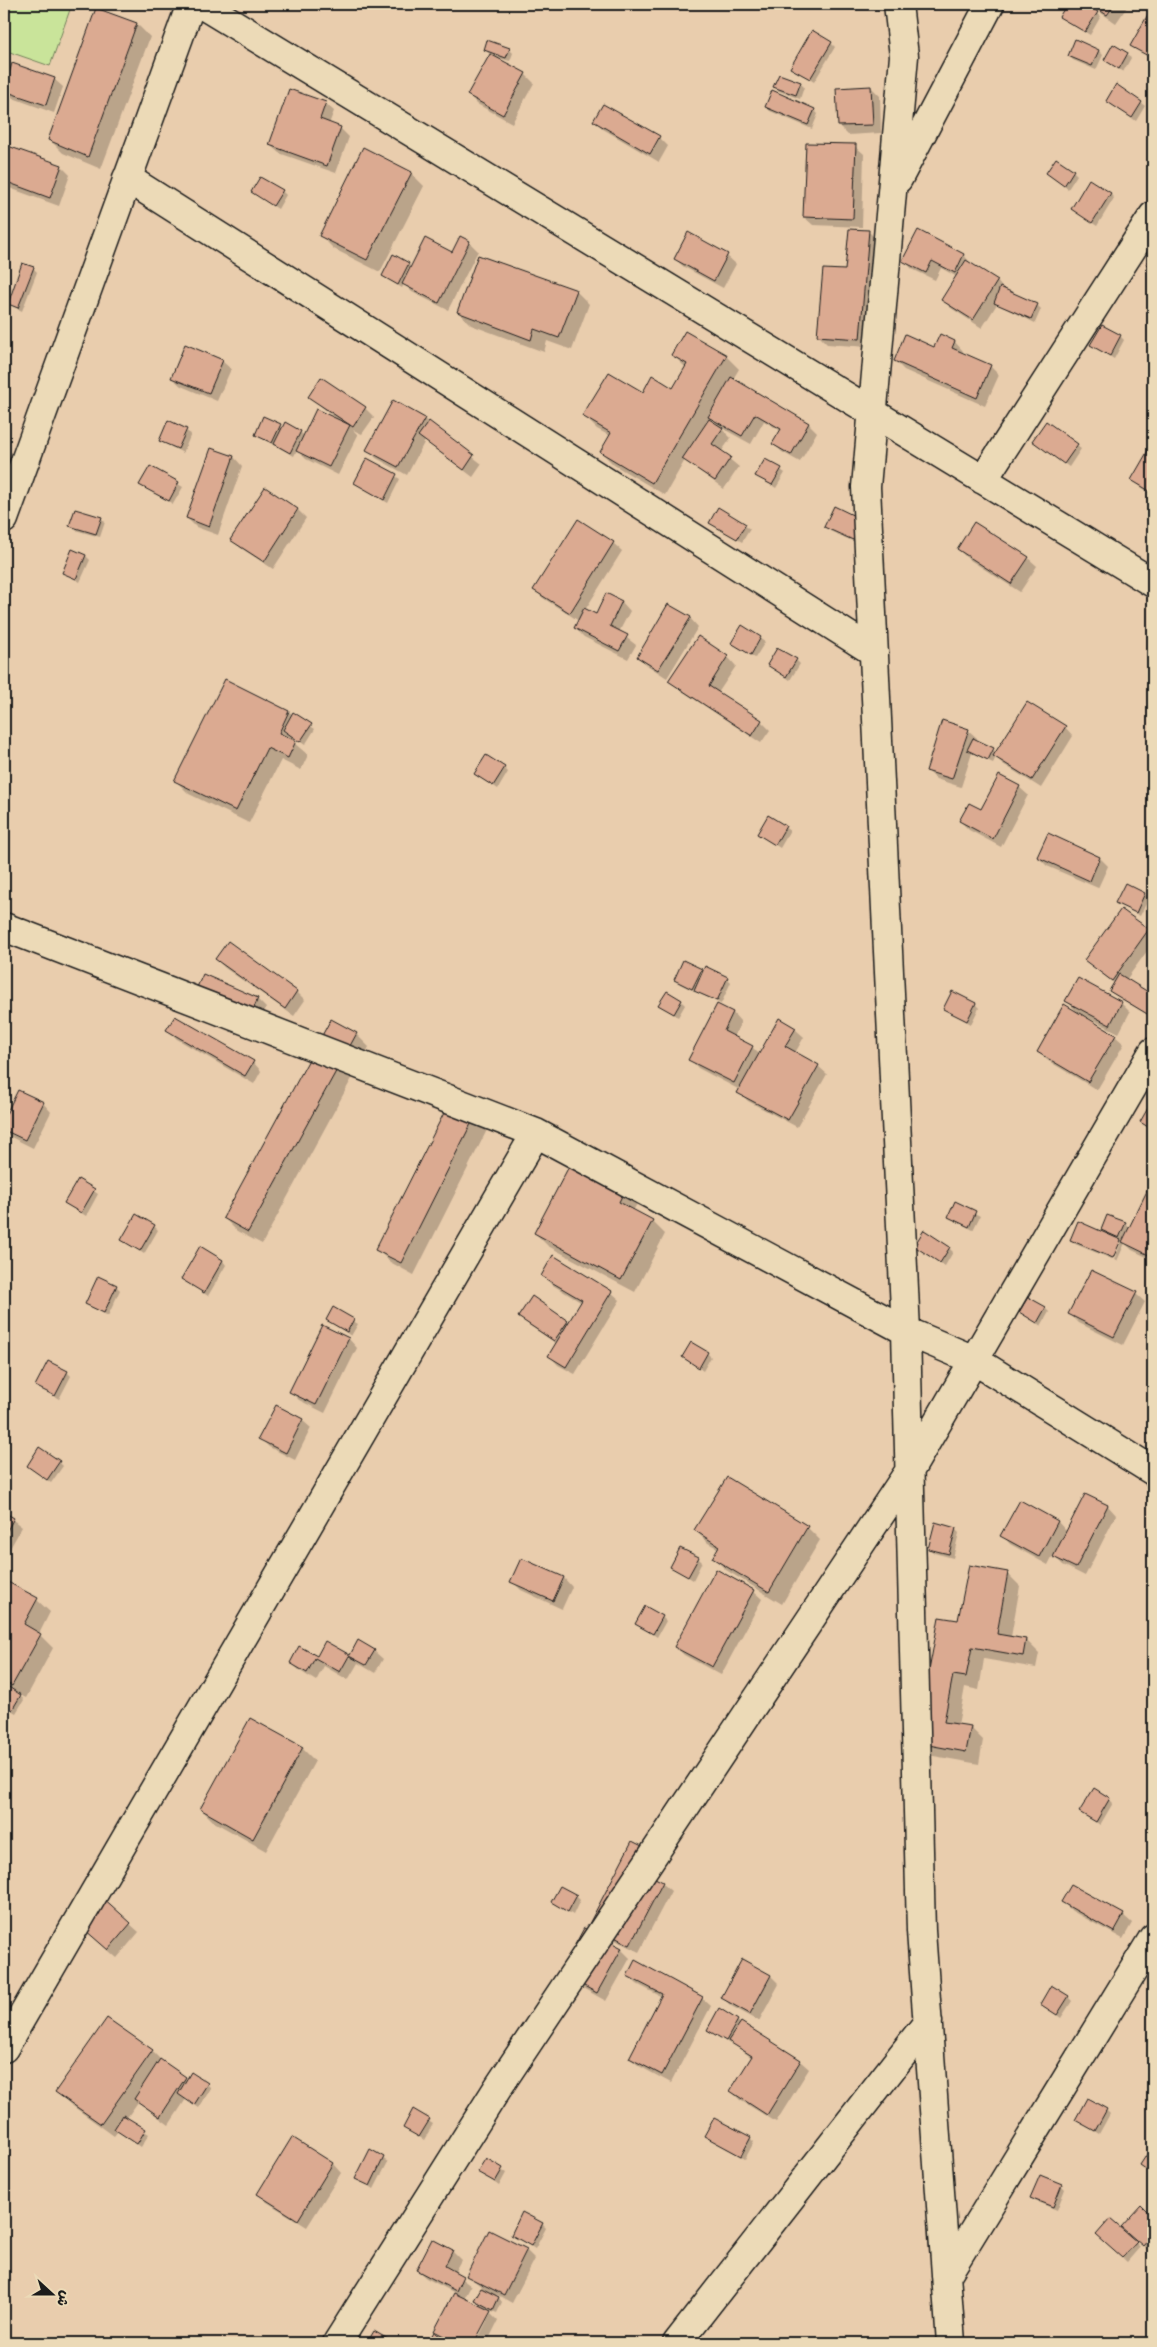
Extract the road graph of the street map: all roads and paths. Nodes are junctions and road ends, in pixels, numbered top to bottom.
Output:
1 (191, 4) edge
2 (201, 4) edge
3 (898, 4) edge
4 (990, 4) edge
5 (127, 178) junction
6 (892, 190) junction
7 (1153, 216) edge
8 (873, 413) junction
9 (983, 480) junction
10 (4, 519) edge
11 (1153, 583) edge
12 (874, 652) junction
13 (4, 927) edge
14 (1153, 1052) edge
15 (536, 1133) junction
16 (906, 1332) junction
17 (974, 1360) junction
18 (910, 1470) junction
19 (1153, 1471) edge
20 (1153, 1938) edge
21 (928, 2022) junction
22 (4, 2048) edge
23 (946, 2276) junction
24 (338, 2343) edge
25 (677, 2343) edge
26 (951, 2343) edge

1 - 5 street
2 - 8 street
3 - 6 street
4 - 6 street
5 - 10 street
5 - 12 street
6 - 8 street
7 - 9 street
8 - 9 street
8 - 12 street
9 - 11 street
12 - 16 street
13 - 15 street
14 - 17 street
15 - 16 street
15 - 22 street
16 - 17 street
16 - 18 street
17 - 18 street
17 - 19 street
18 - 21 street
18 - 24 street
20 - 23 street
21 - 23 street
21 - 25 street
23 - 26 street

